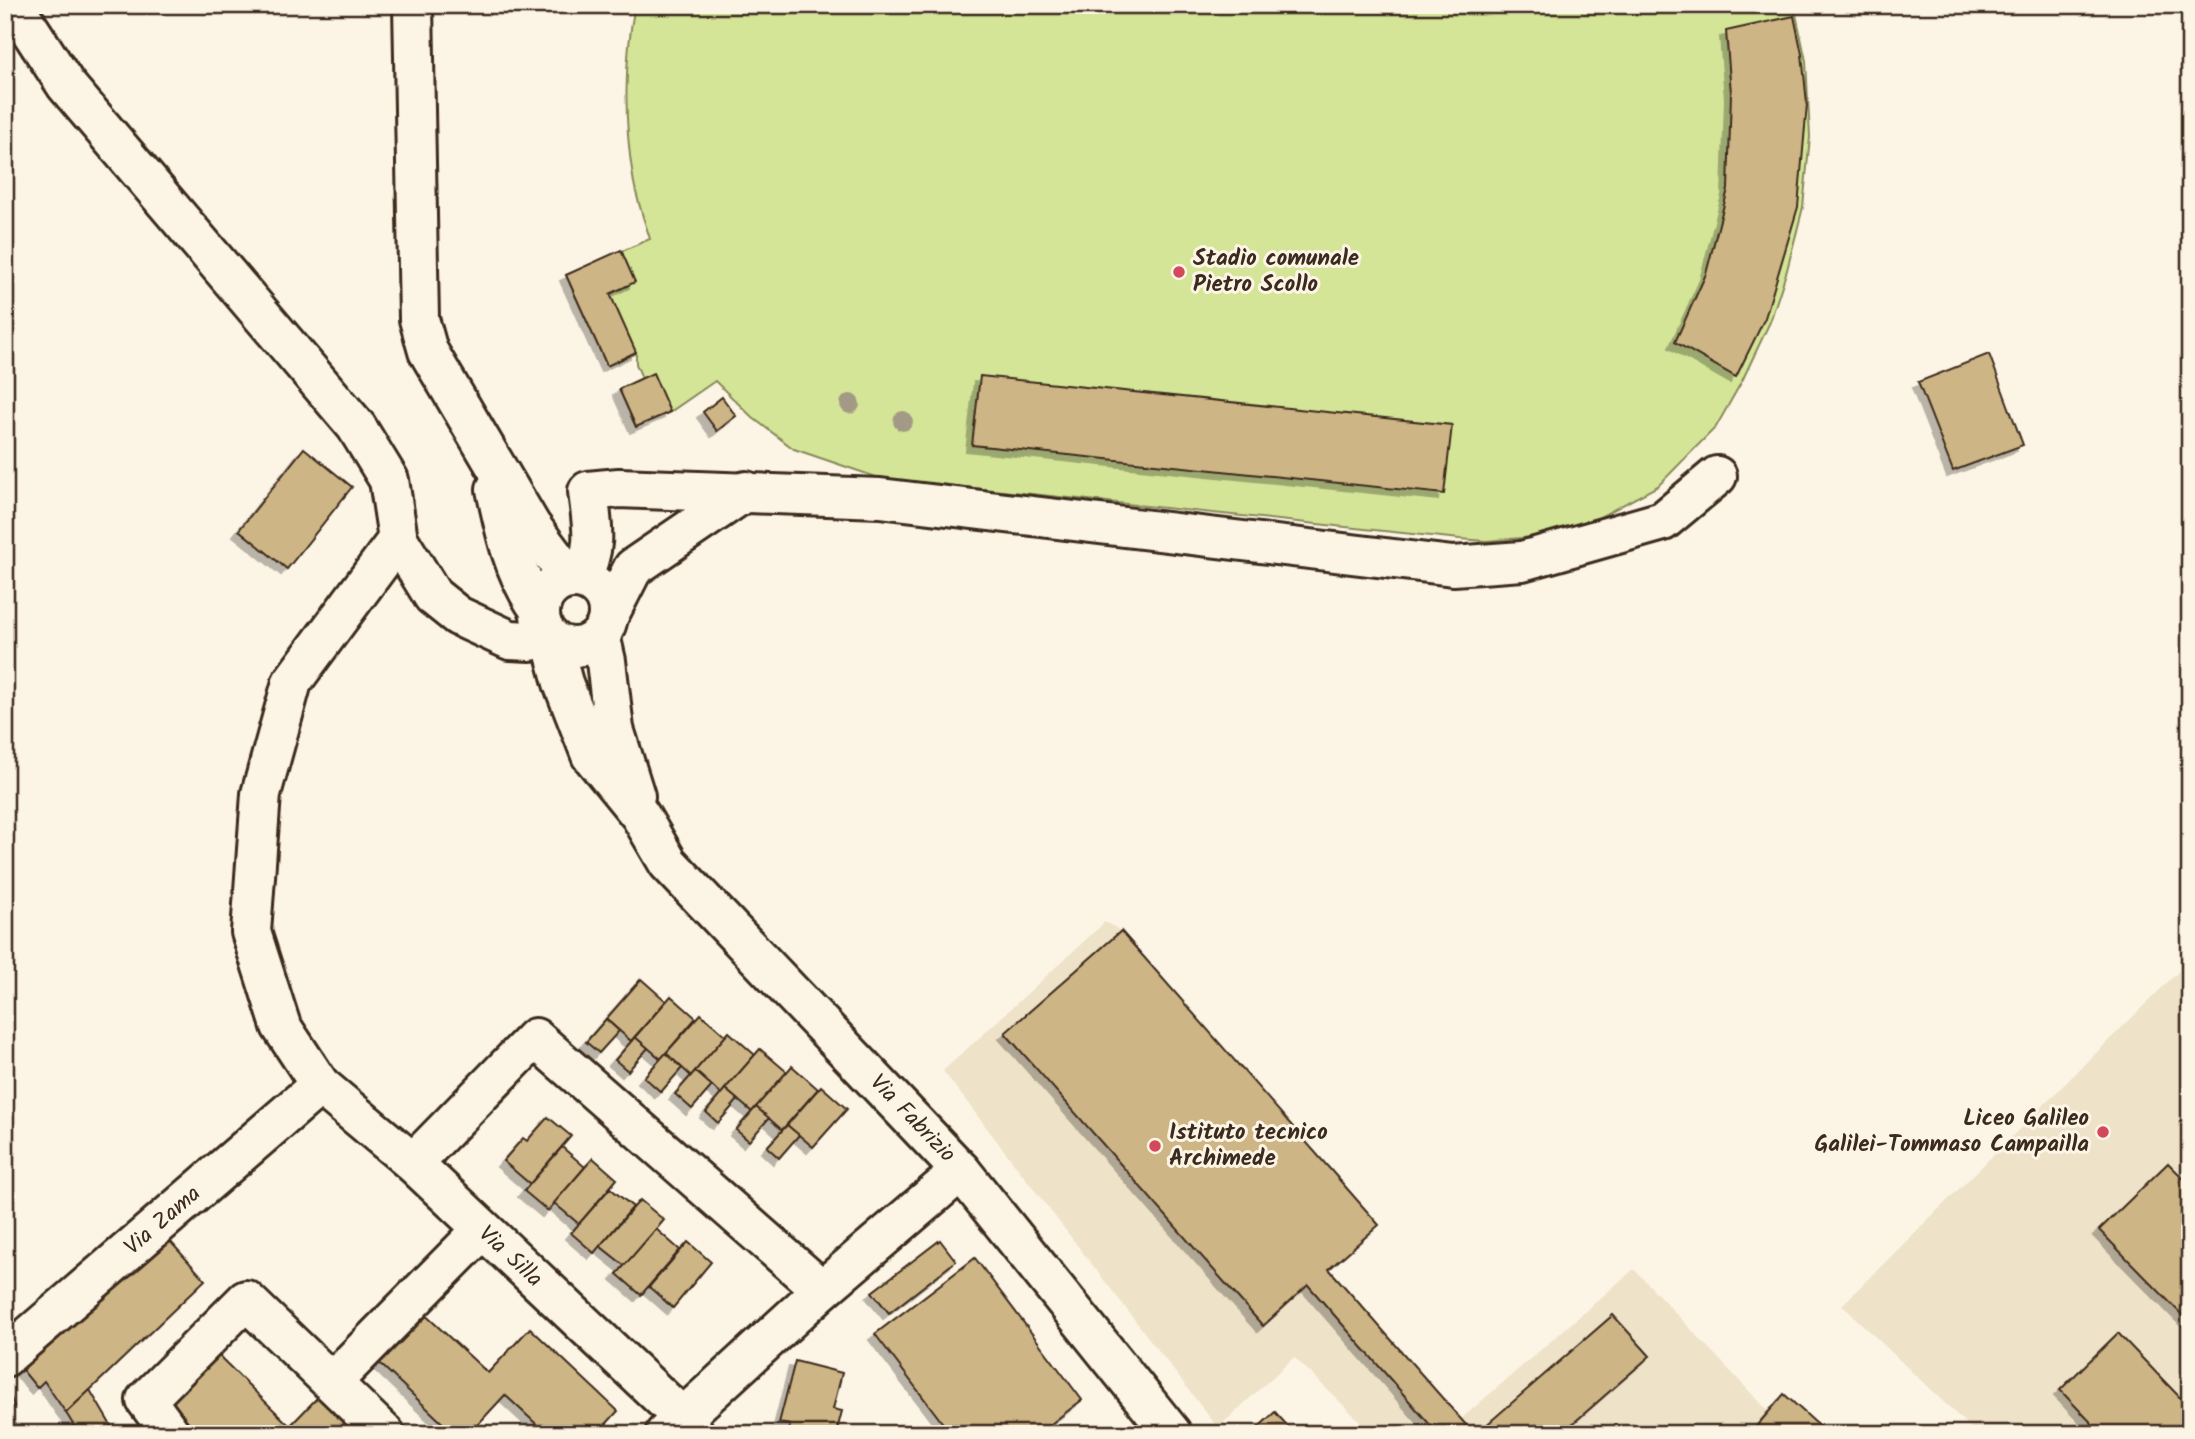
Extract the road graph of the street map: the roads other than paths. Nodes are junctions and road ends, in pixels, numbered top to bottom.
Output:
1 (14, 5) edge
2 (413, 5) edge
3 (488, 450) junction
4 (1717, 476) dead end
5 (746, 491) junction
6 (398, 539) junction
7 (576, 579) junction
8 (604, 625) junction
9 (545, 626) junction
10 (640, 815) junction
11 (320, 1085) junction
12 (413, 1163) junction
13 (961, 1171) junction
14 (482, 1230) junction
15 (822, 1290) junction
16 (5, 1357) edge
17 (332, 1382) junction
18 (681, 1428) edge
19 (171, 1434) edge
20 (385, 1434) edge
21 (1172, 1434) edge

1 - 6 street
2 - 3 street
3 - 7 street
3 - 9 street
4 - 5 street
5 - 7 street
5 - 8 street
6 - 9 street
6 - 11 street, Via Silla
7 - 8 street
7 - 9 street
8 - 9 street
8 - 10 street
9 - 10 street
10 - 13 street, Via Fabrizio
11 - 12 street, Via Silla
11 - 16 street, Via Zama
12 - 14 street, Via Silla
12 - 15 street
13 - 15 street
13 - 21 street, Via Fabrizio
14 - 17 street
14 - 18 street, Via Silla
15 - 18 street
17 - 19 street
17 - 20 street

